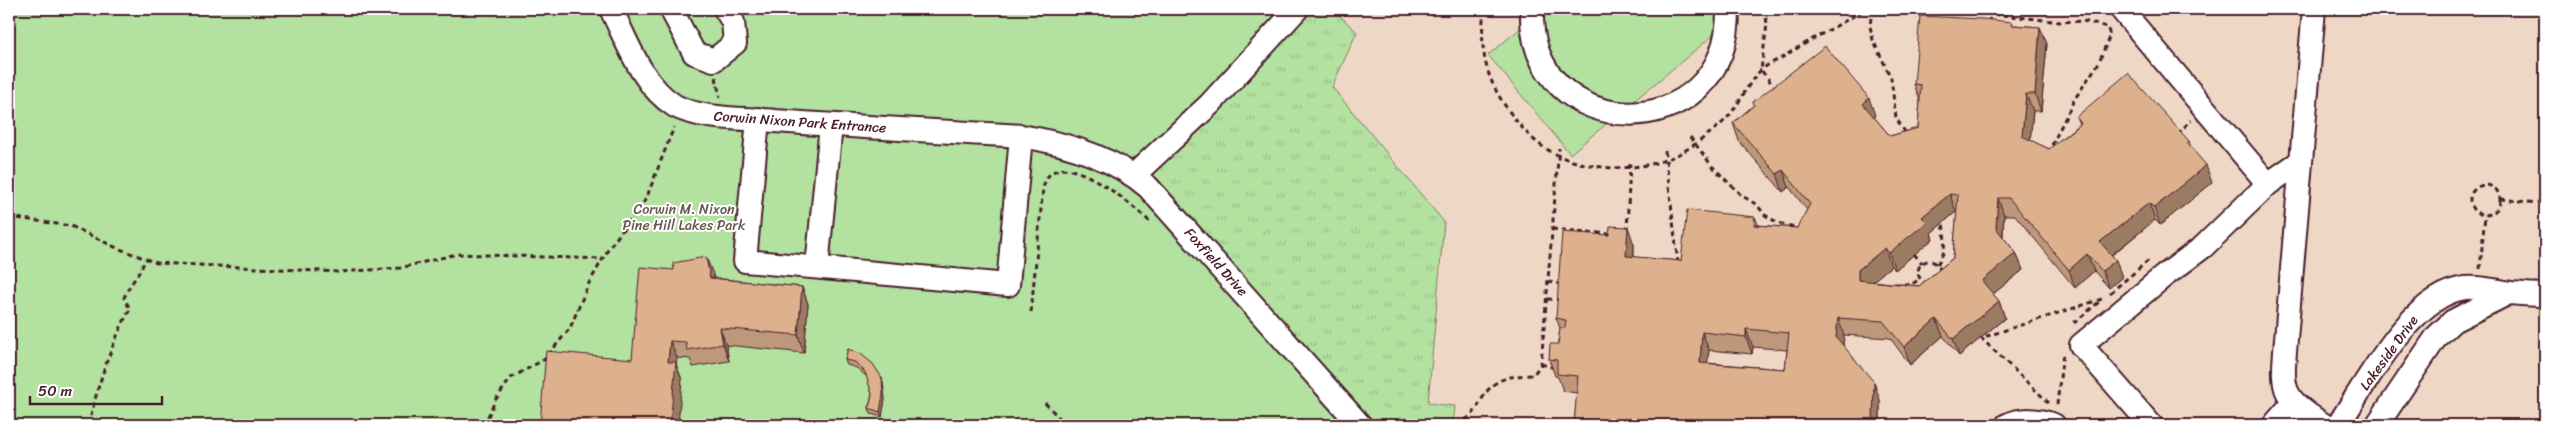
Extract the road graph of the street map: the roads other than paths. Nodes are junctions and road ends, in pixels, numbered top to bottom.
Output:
1 (611, 9) edge
2 (670, 9) edge
3 (725, 9) edge
4 (1297, 9) edge
5 (1532, 9) edge
6 (1728, 9) edge
7 (2121, 9) edge
8 (2314, 9) edge
9 (758, 119) junction
10 (830, 125) junction
11 (1021, 136) junction
12 (1043, 140) joint
13 (2301, 161) junction
14 (1134, 175) junction
15 (2268, 184) junction
16 (817, 267) junction
17 (2509, 292) junction
18 (2545, 295) edge
19 (2293, 403) junction
20 (2055, 418) edge
21 (1360, 425) edge
22 (2007, 425) edge
23 (2151, 425) edge
24 (2274, 425) edge
25 (2324, 425) edge
26 (2338, 425) edge
27 (2377, 425) edge

1 - 9 street, Corwin Nixon Park Entrance
2 - 3 street
4 - 14 street
5 - 6 street
7 - 15 street
8 - 13 street
9 - 10 street, Corwin Nixon Park Entrance
9 - 16 street
10 - 11 street, Corwin Nixon Park Entrance
10 - 16 street
11 - 12 street, Corwin Nixon Park Entrance
11 - 16 street
12 - 14 street, Foxfield Drive
13 - 15 street
13 - 19 street
14 - 21 street, Foxfield Drive
15 - 23 street
17 - 18 street, Lakeside Drive
17 - 26 street, Lakeside Drive
17 - 27 street
19 - 24 street
19 - 25 street
20 - 22 street

